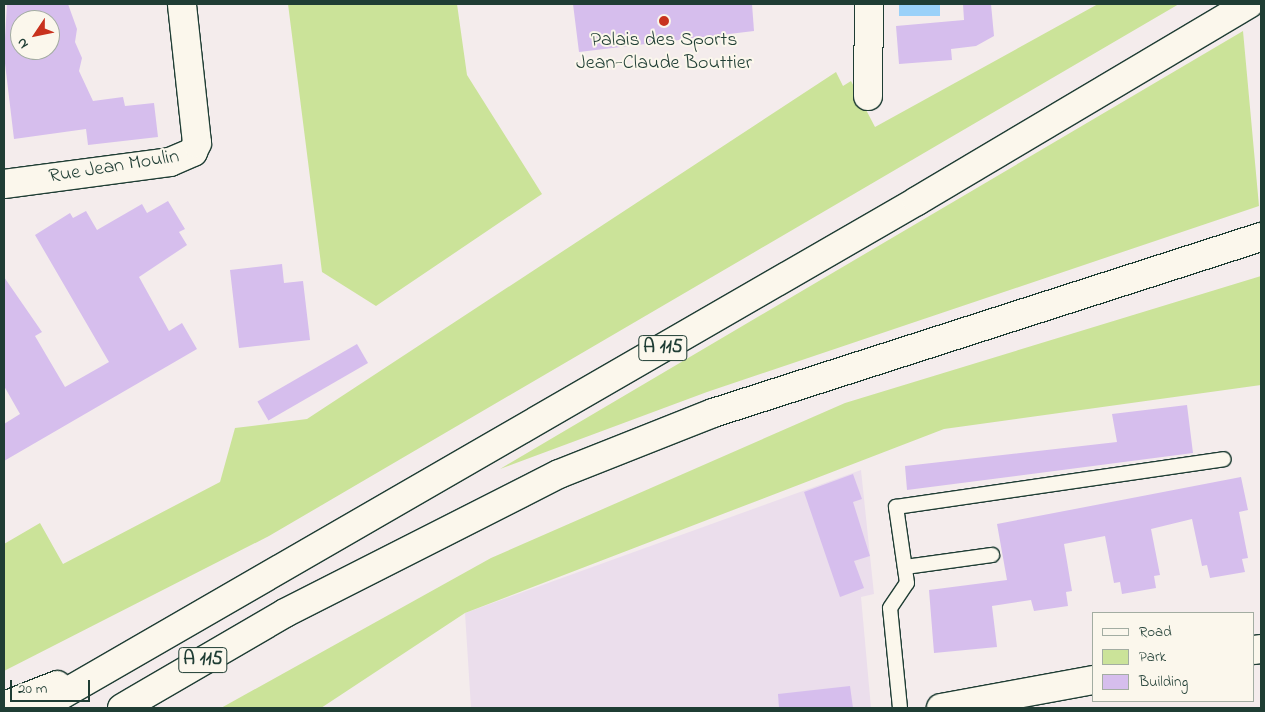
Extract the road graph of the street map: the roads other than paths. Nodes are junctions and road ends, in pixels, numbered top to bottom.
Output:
1 (182, 4) edge
2 (869, 4) edge
3 (1249, 4) edge
4 (868, 96) dead end
5 (4, 184) edge
6 (1261, 237) edge
7 (1224, 459) dead end
8 (992, 555) dead end
9 (905, 567) junction
10 (119, 661) junction
11 (1092, 680) edge
12 (4, 706) edge
13 (39, 708) edge
14 (122, 708) edge
15 (900, 708) edge
16 (941, 708) edge

1 - 5 main road, Rue Jean Moulin
2 - 4 main road
3 - 10 main road, A 115
6 - 14 main road, A 115
7 - 9 lane
8 - 9 lane
9 - 15 lane
10 - 12 main road
10 - 13 main road, A 115
11 - 16 main road

